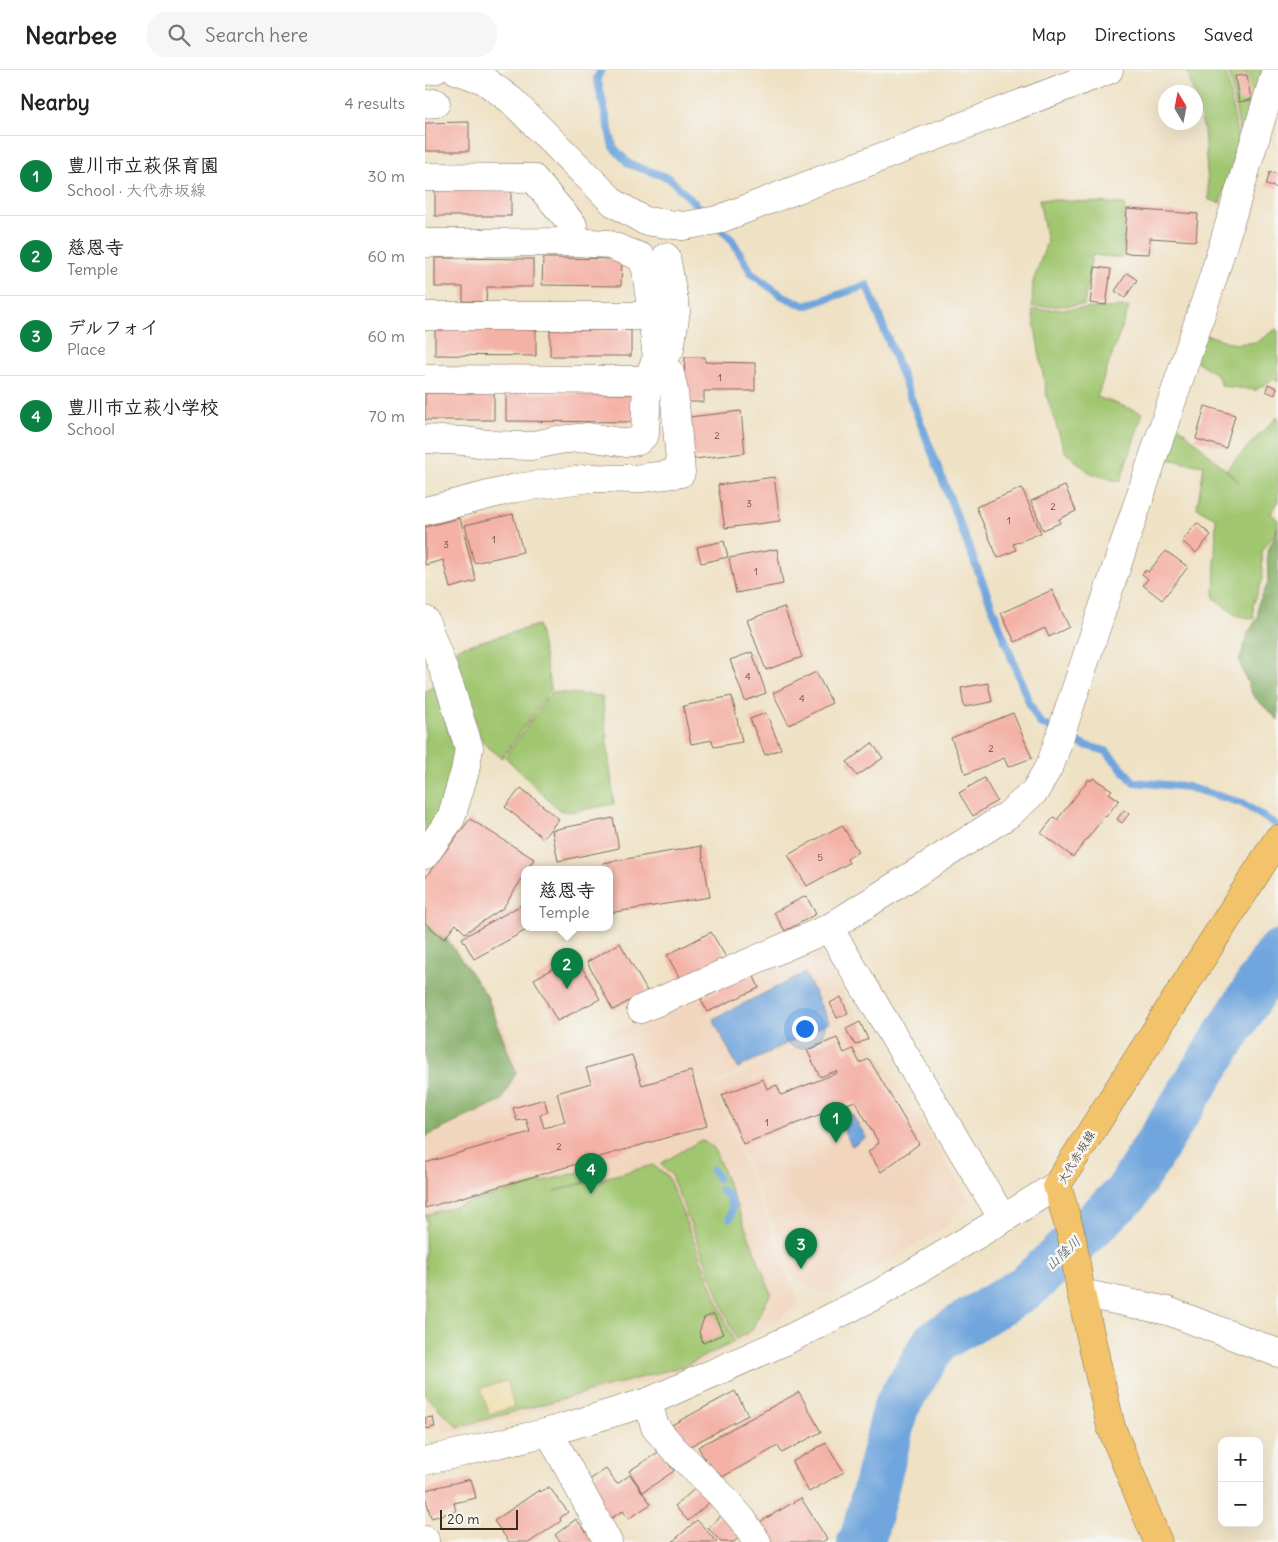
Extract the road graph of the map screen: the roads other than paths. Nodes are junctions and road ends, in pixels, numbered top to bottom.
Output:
1 (434, 70) edge
2 (455, 70) edge
3 (1109, 70) edge
4 (1276, 70) edge
5 (425, 71) edge
6 (425, 178) edge
7 (425, 184) edge
8 (575, 242) junction
9 (425, 243) edge
10 (666, 257) dead end
11 (425, 316) edge
12 (651, 316) junction
13 (652, 369) junction
14 (425, 379) edge
15 (425, 439) edge
16 (425, 511) edge
17 (425, 620) edge
18 (1278, 840) edge
19 (425, 856) edge
20 (829, 928) junction
21 (641, 1009) dead end
22 (1057, 1185) junction
23 (1003, 1219) junction
24 (1081, 1293) junction
25 (1278, 1353) edge
26 (648, 1402) junction
27 (549, 1432) junction
28 (425, 1461) edge
29 (608, 1542) edge
30 (757, 1542) edge
31 (1158, 1542) edge

1 - 5 street
2 - 3 street
4 - 20 street
6 - 7 street
6 - 8 street
8 - 9 street
8 - 12 street
10 - 13 street
11 - 12 street
12 - 13 street
13 - 14 street
13 - 15 street
13 - 16 street
17 - 19 street
18 - 22 main road, 大代赤坂線
20 - 21 street
20 - 23 street
22 - 23 street
22 - 24 main road, 大代赤坂線
23 - 26 street
24 - 25 street
24 - 31 main road, 大代赤坂線
26 - 27 street
26 - 30 street
27 - 28 street
27 - 29 street

